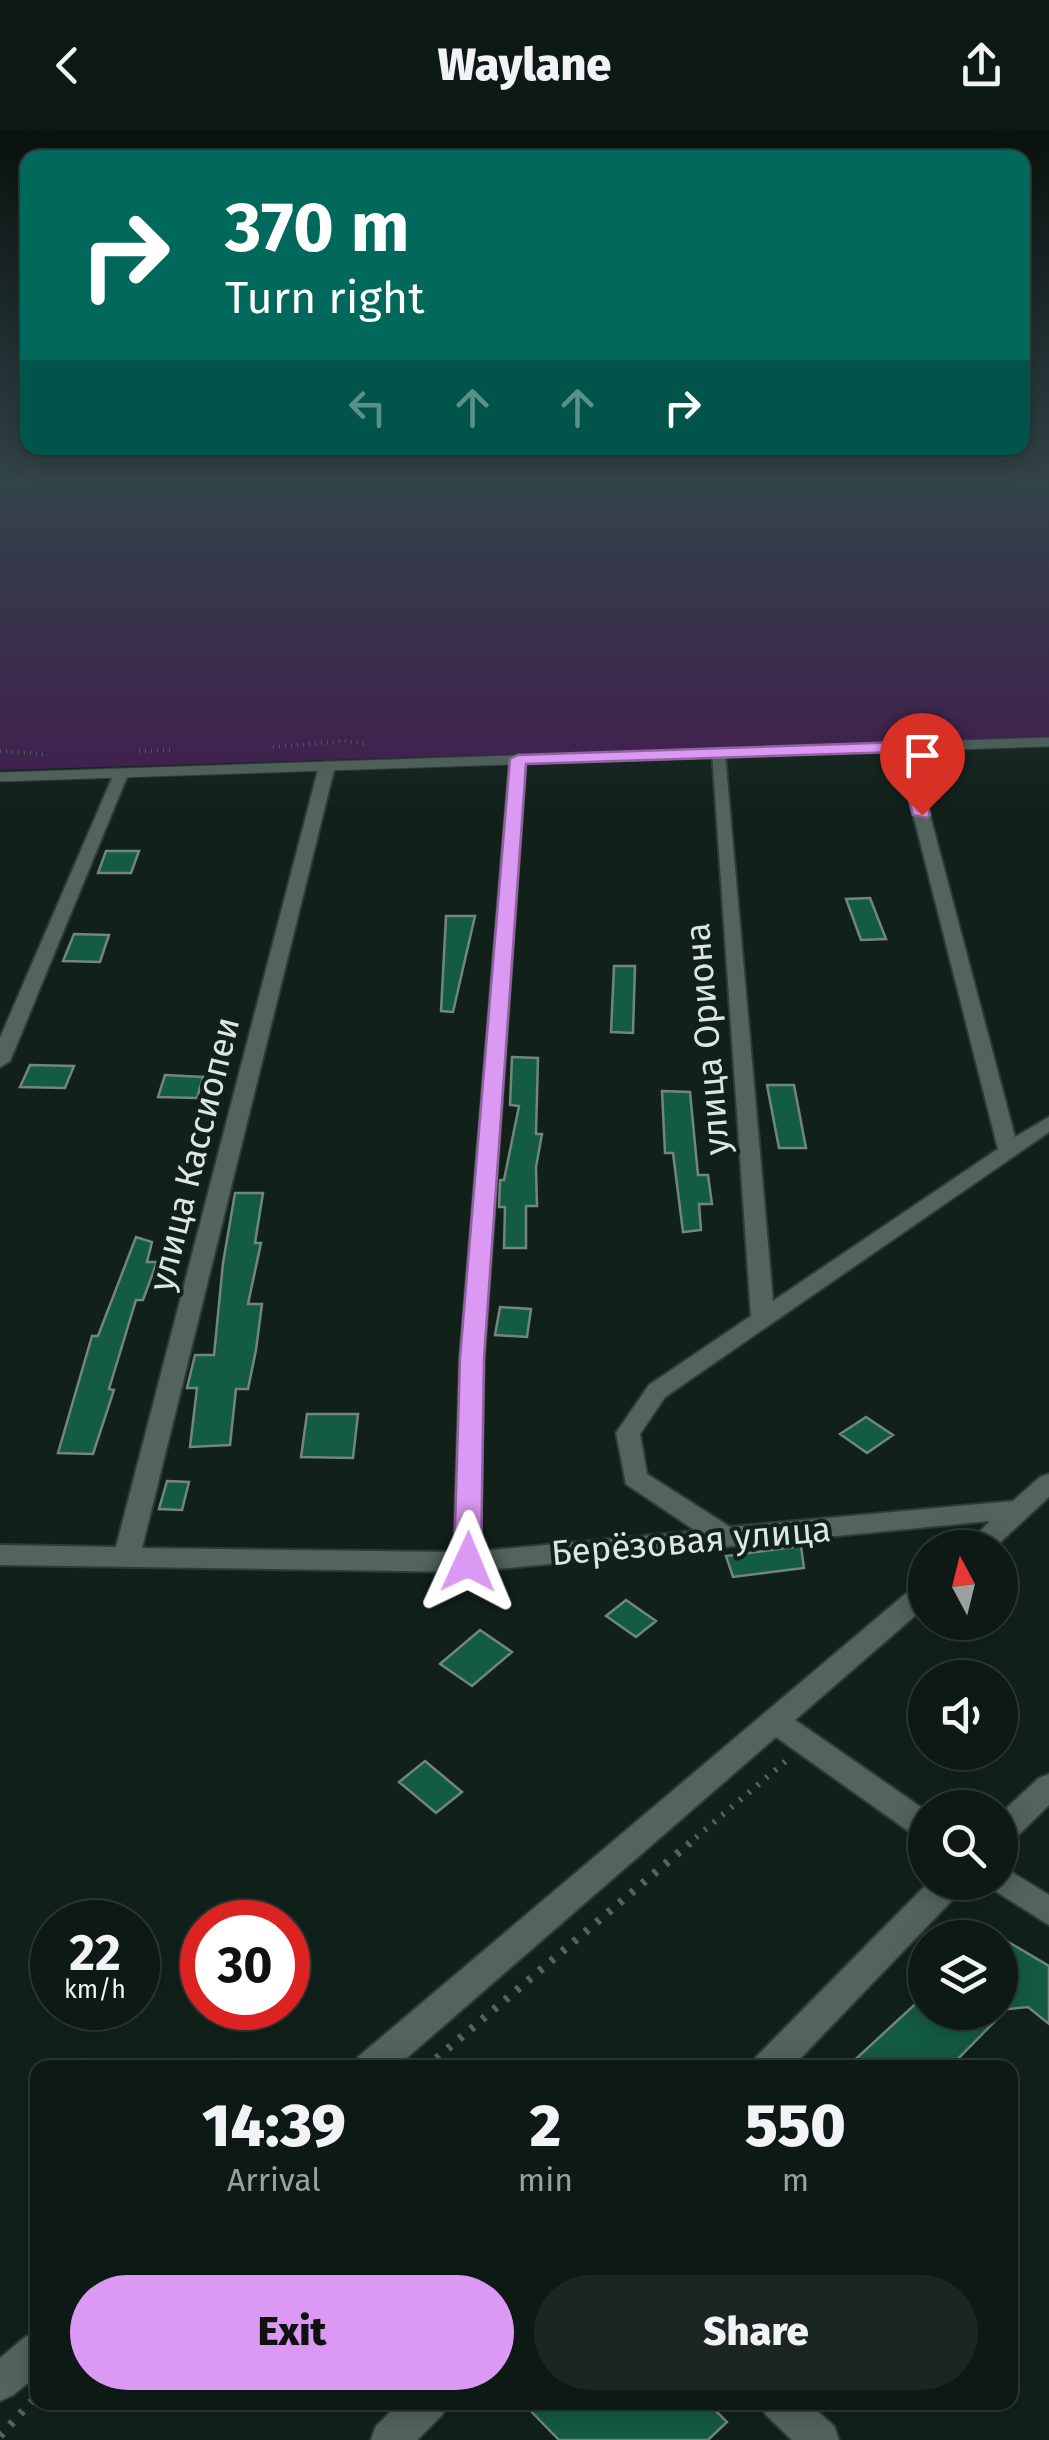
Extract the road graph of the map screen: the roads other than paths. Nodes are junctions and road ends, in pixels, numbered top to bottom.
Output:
1 (1049, 742) edge
2 (904, 747) junction
3 (717, 754) junction
4 (518, 759) junction
5 (327, 766) junction
6 (121, 772) junction
7 (0, 777) edge
8 (0, 1061) edge
9 (1049, 1123) edge
10 (1008, 1149) junction
11 (763, 1318) junction
12 (1049, 1483) edge
13 (1021, 1509) junction
14 (997, 1530) edge
15 (728, 1539) junction
16 (0, 1555) edge
17 (126, 1558) junction
18 (468, 1562) junction
19 (908, 1607) edge
20 (776, 1722) junction
21 (1049, 1786) edge
22 (908, 1814) edge
23 (1018, 1816) edge
24 (1018, 1890) edge
25 (932, 1900) edge
26 (1049, 1912) edge
27 (379, 2060) edge
28 (776, 2060) edge
29 (30, 2357) edge
30 (0, 2382) edge
31 (421, 2410) edge
32 (788, 2410) edge
33 (390, 2440) edge
34 (820, 2440) edge

1 - 2 lane
2 - 3 lane
2 - 10 street
3 - 4 lane
3 - 11 street, улица Ориона
4 - 5 lane
4 - 18 street
5 - 6 lane
5 - 17 street, улица Кассиопеи
6 - 7 lane
6 - 8 street
9 - 10 street
10 - 11 street
11 - 15 street
12 - 13 street
13 - 14 street
13 - 15 street, Берёзовая улица
15 - 18 street, Берёзовая улица
16 - 17 street, Берёзовая улица
17 - 18 street, Берёзовая улица
19 - 20 street
20 - 22 street
20 - 27 street
21 - 23 street
24 - 26 street
25 - 28 street
29 - 30 street
31 - 33 street
32 - 34 street

